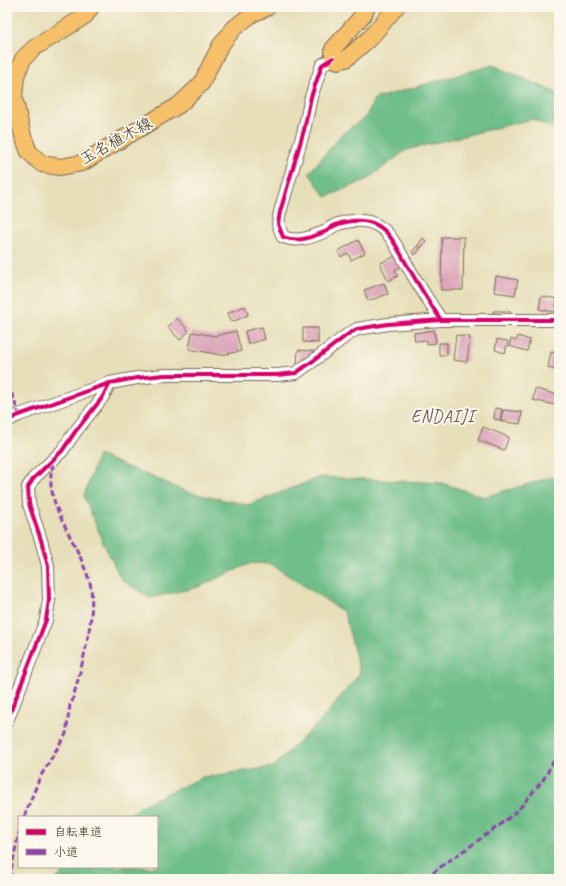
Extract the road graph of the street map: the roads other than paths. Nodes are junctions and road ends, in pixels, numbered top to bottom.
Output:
1 (91, 7) edge
2 (268, 7) edge
3 (367, 7) edge
4 (396, 7) edge
5 (333, 58) junction
6 (441, 320) junction
7 (559, 320) edge
8 (110, 383) junction
9 (7, 421) edge
10 (7, 721) edge

1 - 2 main road, 玉名植木線
3 - 5 main road
4 - 5 main road
5 - 6 street
6 - 7 street
6 - 8 street
8 - 9 street
8 - 10 street

